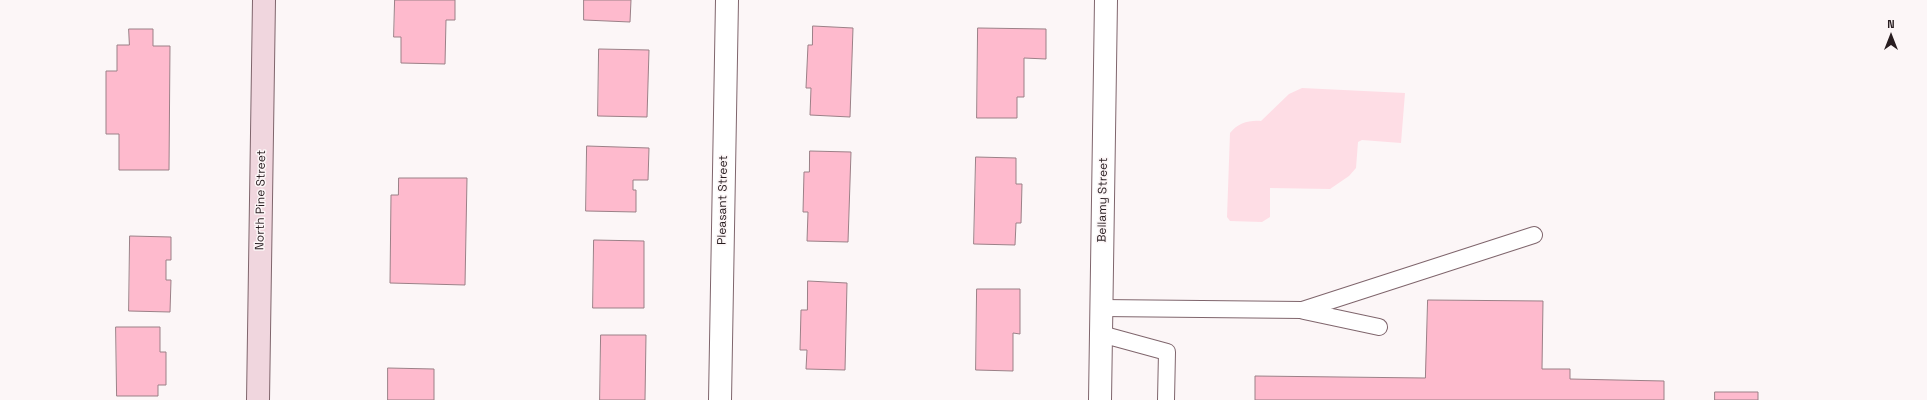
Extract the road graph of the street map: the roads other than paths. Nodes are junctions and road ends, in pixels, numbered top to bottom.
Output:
1 (264, 0) edge
2 (726, 0) edge
3 (1106, 0) edge
4 (1534, 235) dead end
5 (1101, 308) junction
6 (1302, 310) junction
7 (1379, 327) dead end
8 (1101, 334) junction
9 (258, 400) edge
10 (720, 400) edge
11 (1100, 400) edge
12 (1166, 400) edge

1 - 9 main road, North Pine Street
2 - 10 street, Pleasant Street
3 - 5 street, Bellamy Street
4 - 6 lane
5 - 6 lane
5 - 8 street, Bellamy Street
6 - 7 lane
8 - 11 street, Bellamy Street
8 - 12 lane

